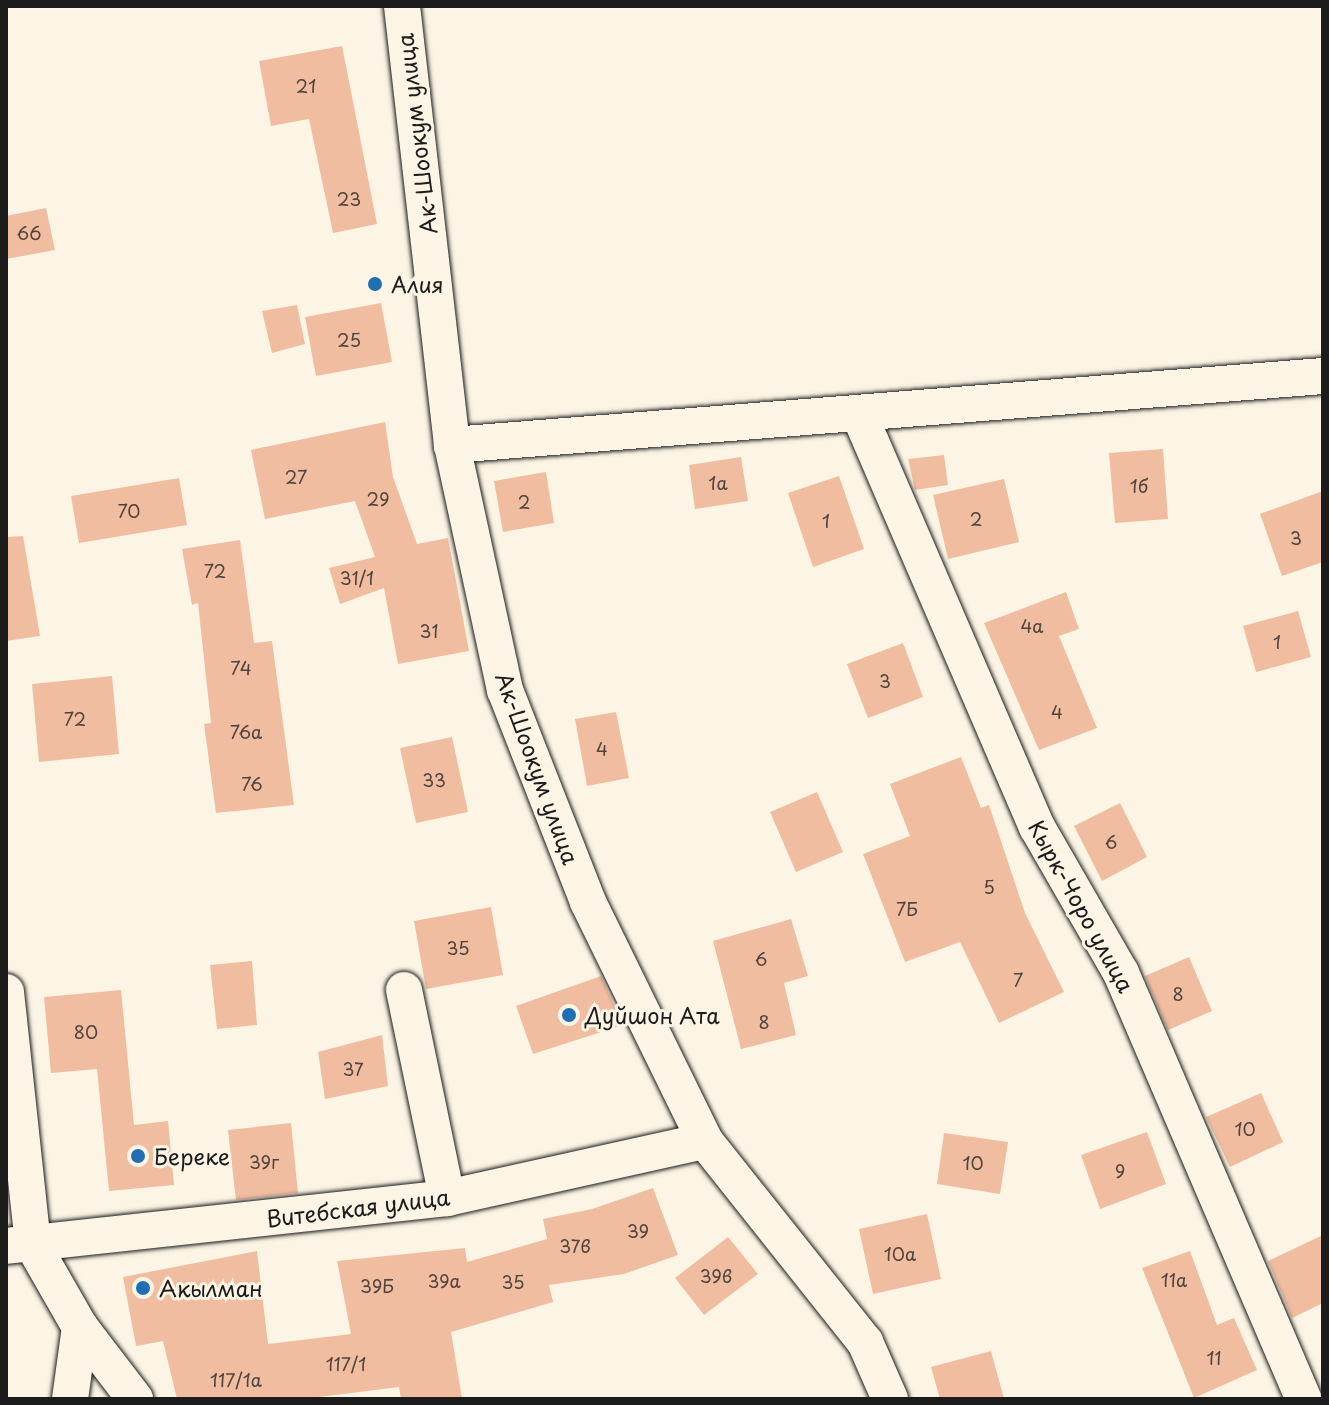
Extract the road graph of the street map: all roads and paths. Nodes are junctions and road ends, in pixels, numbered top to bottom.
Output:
1 (402, 6) edge
2 (1323, 376) edge
3 (859, 414) junction
4 (452, 445) junction
5 (404, 990) dead end
6 (6, 992) edge
7 (705, 1141) junction
8 (447, 1198) junction
9 (20, 1246) edge
10 (80, 1327) junction
11 (70, 1399) edge
12 (135, 1399) edge
13 (890, 1399) edge
14 (1304, 1399) edge

1 - 4 street, Ак-Шоокум улица
2 - 3 street
3 - 4 street
3 - 14 street, Кырк-Чоро улица
4 - 7 street, Ак-Шоокум улица
5 - 8 street
6 - 9 street
7 - 8 street, Витебская улица
7 - 13 street, Ак-Шоокум улица
8 - 9 street, Витебская улица
9 - 10 street
10 - 11 street
10 - 12 street

